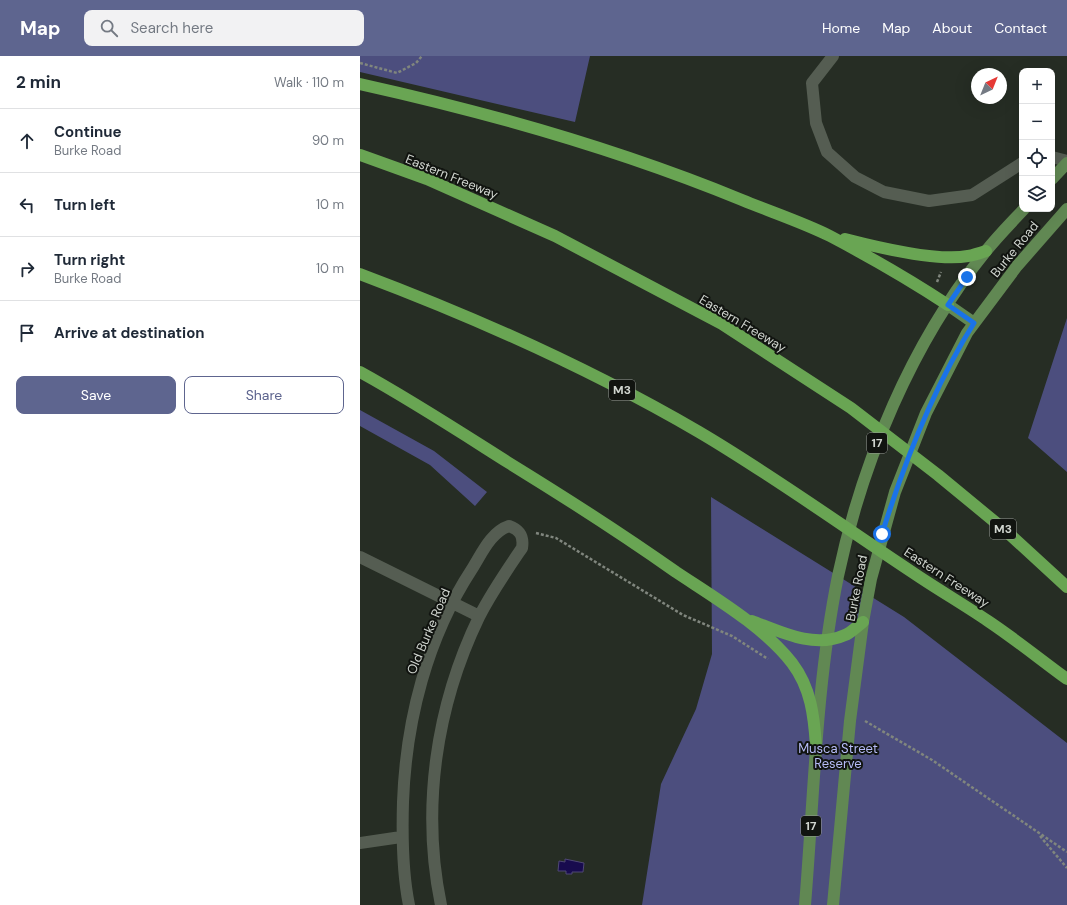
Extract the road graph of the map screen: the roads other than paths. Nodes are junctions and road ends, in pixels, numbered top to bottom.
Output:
1 (833, 56) edge
2 (360, 84) edge
3 (360, 155) edge
4 (1055, 159) edge
5 (1067, 162) edge
6 (1019, 165) edge
7 (1055, 176) edge
8 (1067, 209) edge
9 (1021, 212) edge
10 (828, 235) junction
11 (986, 251) junction
12 (360, 274) edge
13 (948, 305) junction
14 (970, 328) junction
15 (360, 372) edge
16 (360, 557) edge
17 (1067, 587) edge
18 (452, 604) junction
19 (480, 616) junction
20 (741, 617) junction
21 (863, 622) junction
22 (828, 640) junction
23 (1067, 679) edge
24 (816, 746) junction
25 (401, 837) junction
26 (360, 843) edge
27 (409, 905) edge
28 (441, 905) edge
29 (805, 905) edge
30 (833, 905) edge

1 - 6 street
2 - 10 highway
3 - 17 highway, Eastern Freeway / M3
4 - 5 street
5 - 7 main road
8 - 14 main road, Burke Road / 17
9 - 11 main road, Burke Road / 17
10 - 11 highway
10 - 13 highway
11 - 13 main road, Burke Road / 17
12 - 23 highway, Eastern Freeway / M3
13 - 14 main road
13 - 22 main road, Burke Road / 17
14 - 21 main road, Burke Road / 17
15 - 20 highway
16 - 18 street
18 - 19 street
18 - 19 street, Old Burke Road
18 - 25 street, Old Burke Road
19 - 28 street, Old Burke Road
20 - 22 highway
20 - 24 highway
21 - 22 highway
21 - 30 main road, Burke Road / 17
22 - 24 main road, Burke Road / 17
24 - 29 main road, Burke Road / 17
25 - 26 street
25 - 27 street, Old Burke Road

